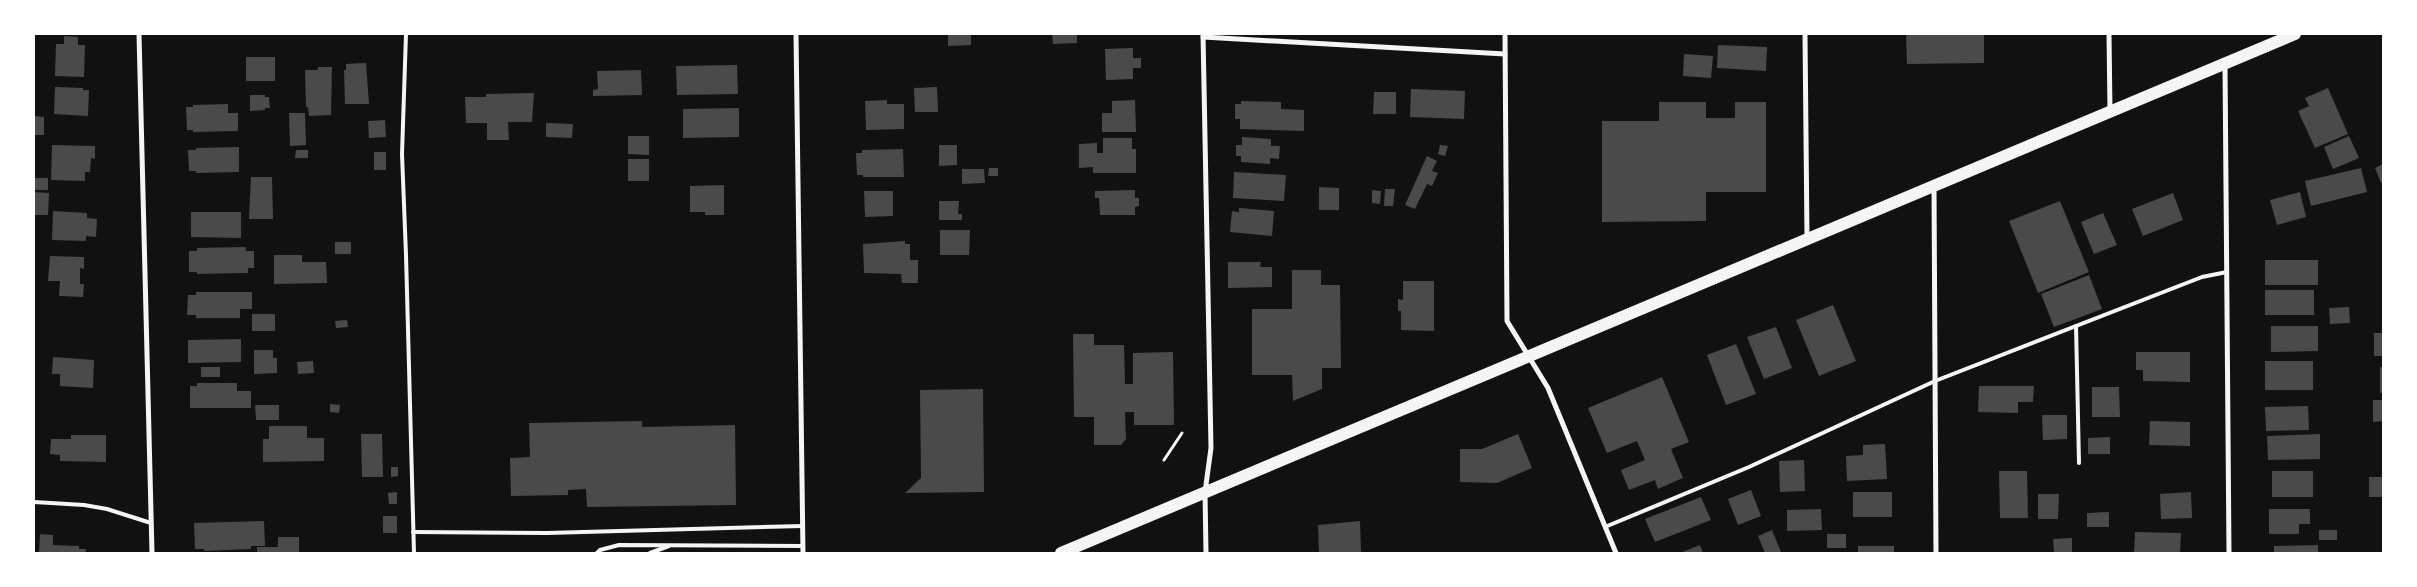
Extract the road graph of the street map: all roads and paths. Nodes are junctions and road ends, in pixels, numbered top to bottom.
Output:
1 (139, 34) edge
2 (406, 34) edge
3 (796, 34) edge
4 (1505, 34) edge
5 (1805, 34) edge
6 (2109, 34) edge
7 (2295, 34) edge
8 (1203, 35) edge
9 (1505, 54) junction
10 (2225, 62) junction
11 (2110, 111) junction
12 (1934, 184) junction
13 (1807, 238) junction
14 (2227, 272) junction
15 (2076, 326) junction
16 (1529, 357) junction
17 (1935, 382) junction
18 (1182, 433) dead end
19 (1164, 460) dead end
20 (2079, 463) dead end
21 (1205, 492) junction
22 (34, 502) edge
23 (151, 523) junction
24 (803, 526) junction
25 (1605, 527) junction
26 (413, 532) junction
27 (671, 545) junction
28 (803, 546) junction
29 (152, 553) edge
30 (414, 553) edge
31 (597, 553) edge
32 (650, 553) edge
33 (804, 553) edge
34 (1062, 553) edge
35 (1206, 553) edge
36 (1616, 553) edge
37 (1936, 553) edge
38 (2229, 553) edge

1 - 23 street
2 - 26 lane
3 - 24 street
4 - 9 street
5 - 13 street
6 - 11 street
7 - 10 main road
8 - 9 street
8 - 21 street
9 - 16 street
10 - 11 main road
10 - 14 street
11 - 12 main road
12 - 13 main road
12 - 17 street
13 - 16 main road
14 - 15 lane
14 - 38 street
15 - 17 lane
15 - 20 lane
16 - 21 main road
16 - 25 street
17 - 25 lane
17 - 37 street
18 - 19 path
21 - 34 main road
21 - 35 street
22 - 23 lane
23 - 29 street
24 - 26 lane
24 - 28 street
25 - 36 street
26 - 30 lane
27 - 28 lane
27 - 31 lane
27 - 32 lane
28 - 33 street

